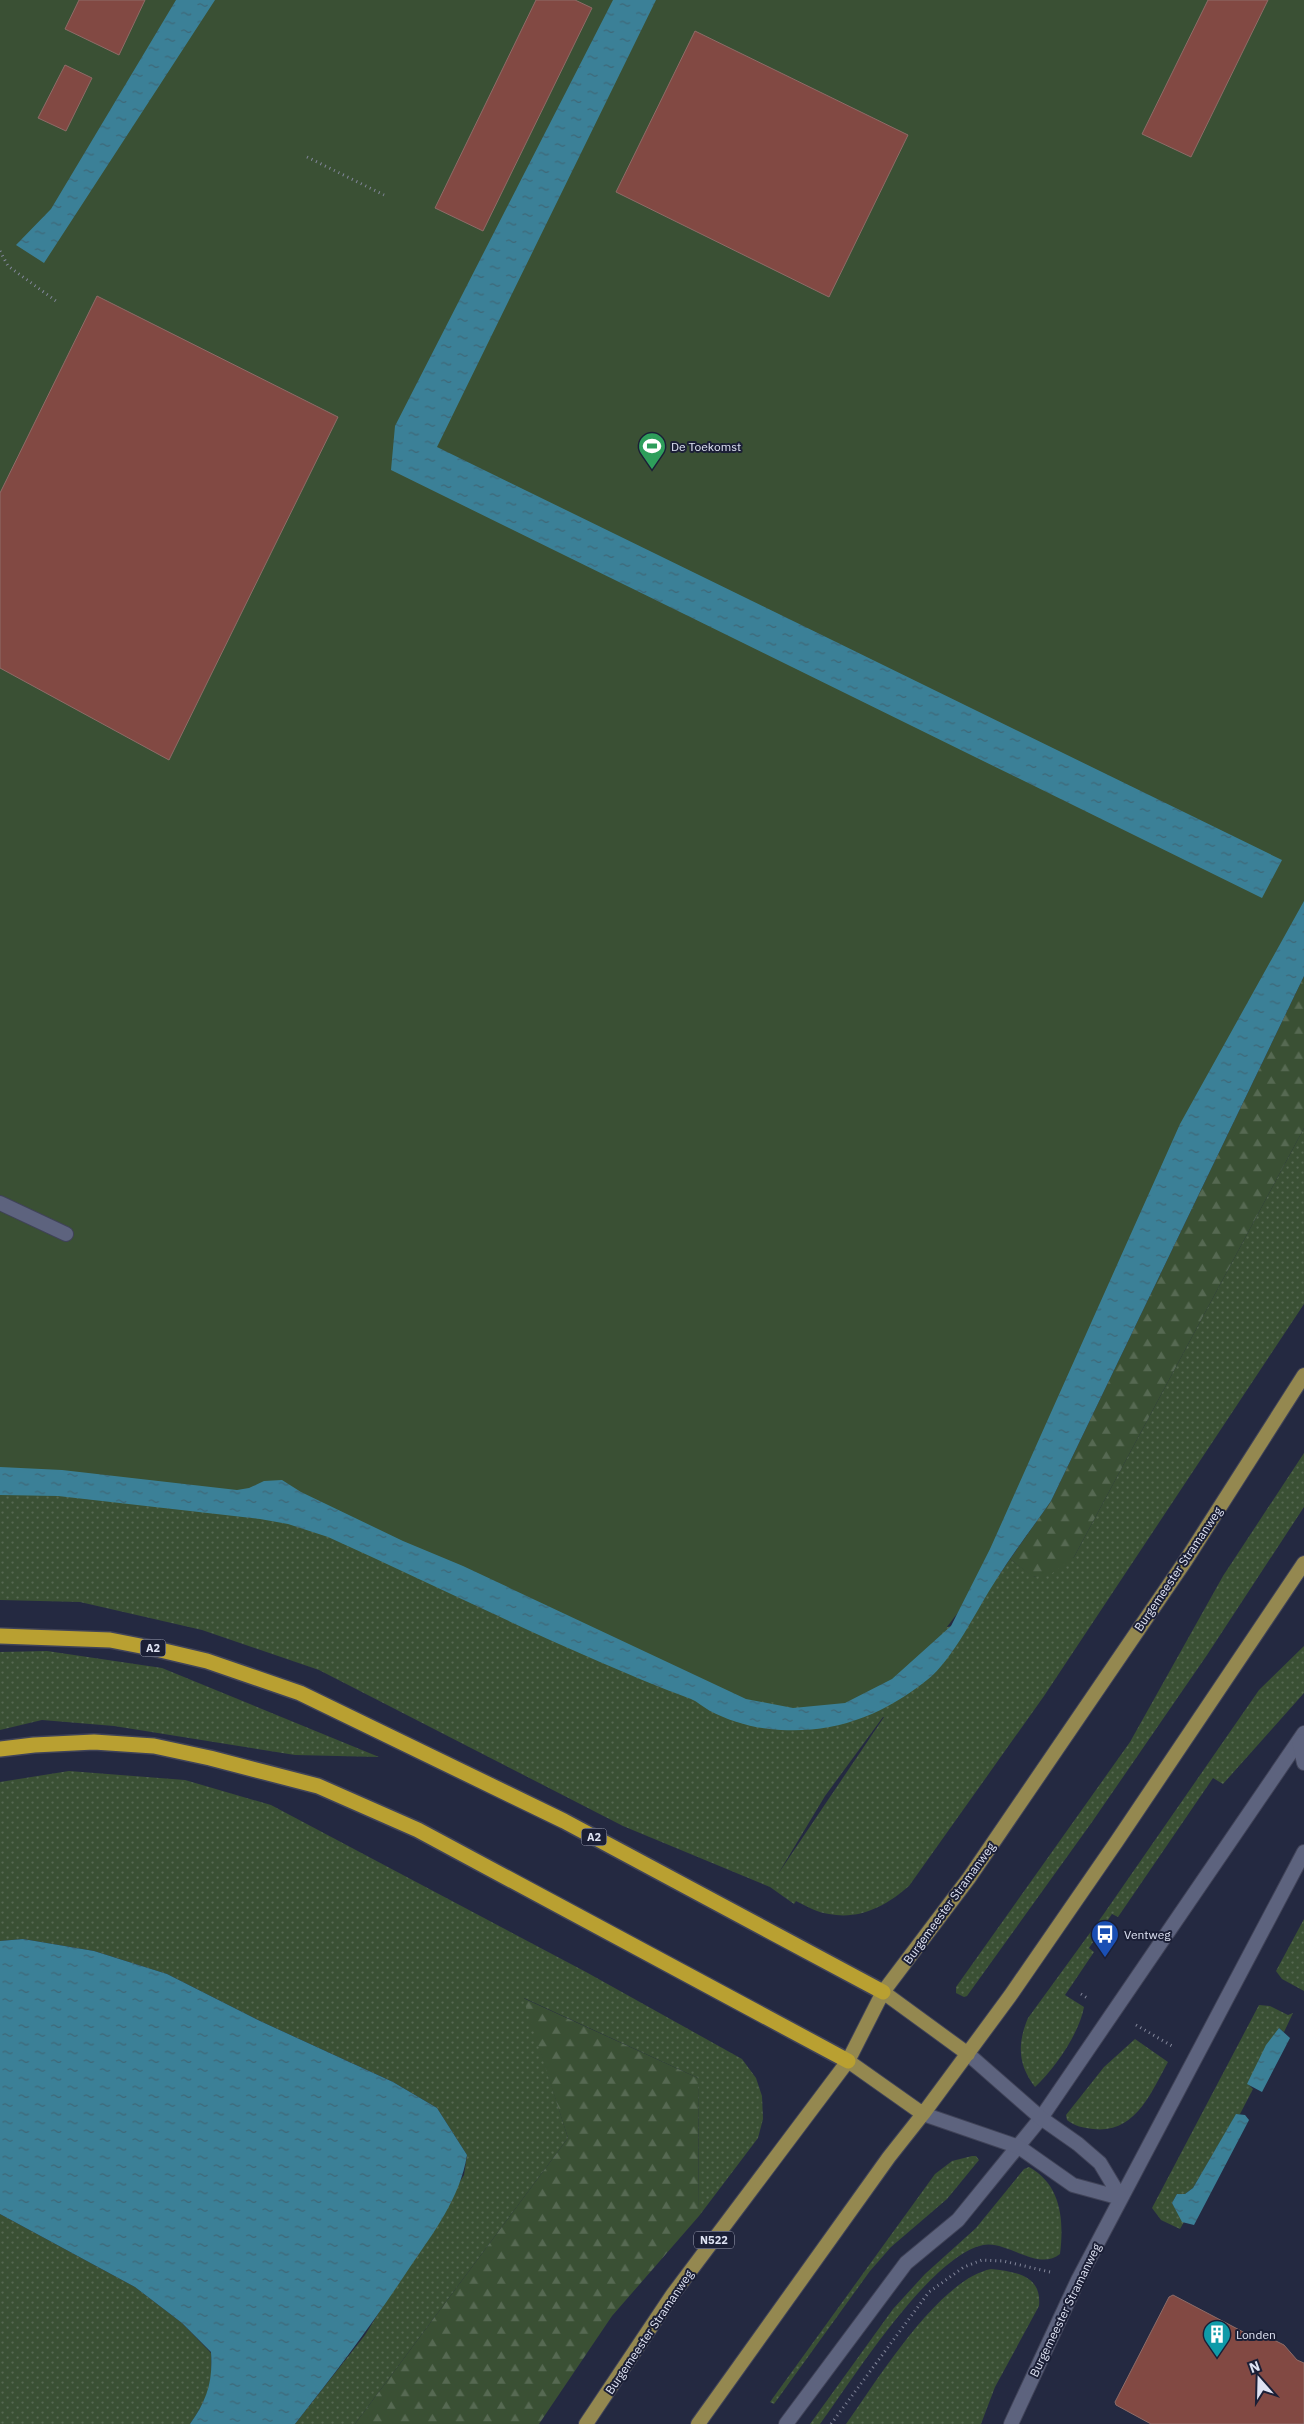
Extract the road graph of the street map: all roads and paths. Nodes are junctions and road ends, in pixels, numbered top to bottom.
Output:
1 (307, 157) dead end
2 (384, 195) dead end
3 (0, 251) edge
4 (56, 301) dead end
5 (0, 1203) edge
6 (66, 1234) dead end
7 (1304, 1375) edge
8 (1304, 1563) edge
9 (0, 1636) edge
10 (1301, 1737) edge
11 (0, 1749) edge
12 (1304, 1763) edge
13 (1304, 1852) edge
14 (883, 1992) junction
15 (968, 2054) junction
16 (848, 2061) junction
17 (923, 2114) junction
18 (1041, 2118) junction
19 (1019, 2147) junction
20 (1121, 2198) junction
21 (1078, 2280) junction
22 (586, 2424) edge
23 (698, 2424) edge
24 (786, 2424) edge
25 (830, 2424) edge
26 (1011, 2424) edge

1 - 2 path
3 - 4 path
5 - 6 street
7 - 14 main road, Burgemeester Stramanweg
8 - 15 main road
9 - 14 highway, A2
10 - 12 street
10 - 18 street
11 - 16 highway
13 - 20 street, Burgemeester Stramanweg
14 - 15 main road
14 - 16 main road, Burgemeester Stramanweg / N522
15 - 17 main road
15 - 18 street
16 - 17 main road
16 - 22 main road, Burgemeester Stramanweg / N522
17 - 19 street
17 - 23 main road
18 - 19 street
18 - 20 street
19 - 20 street
19 - 24 street
20 - 21 street, Burgemeester Stramanweg
21 - 25 path
21 - 26 street, Burgemeester Stramanweg

